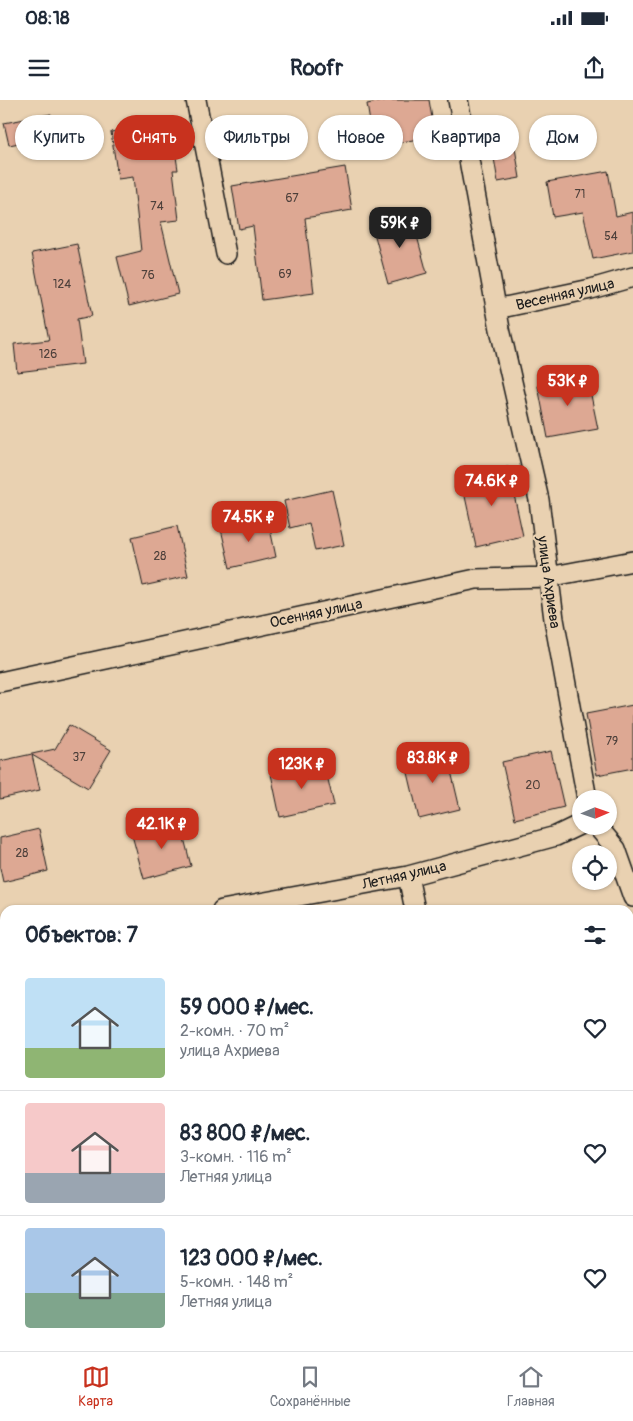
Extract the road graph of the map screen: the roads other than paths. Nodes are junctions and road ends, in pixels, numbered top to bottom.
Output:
1 (196, 100) edge
2 (458, 100) edge
3 (226, 254) dead end
4 (633, 277) edge
5 (496, 309) junction
6 (633, 561) edge
7 (548, 577) junction
8 (0, 682) edge
9 (585, 790) edge
10 (572, 828) edge
11 (605, 835) edge
12 (408, 876) junction
13 (633, 897) edge
14 (249, 905) edge
15 (414, 905) edge

1 - 3 street
2 - 5 street, улица Ахриева
4 - 5 street, Весенняя улица
5 - 7 street, улица Ахриева
6 - 7 street, Осенняя улица
7 - 8 street, Осенняя улица
7 - 9 street, улица Ахриева
10 - 12 street, Летняя улица
11 - 13 street
12 - 14 street, Летняя улица
12 - 15 street

